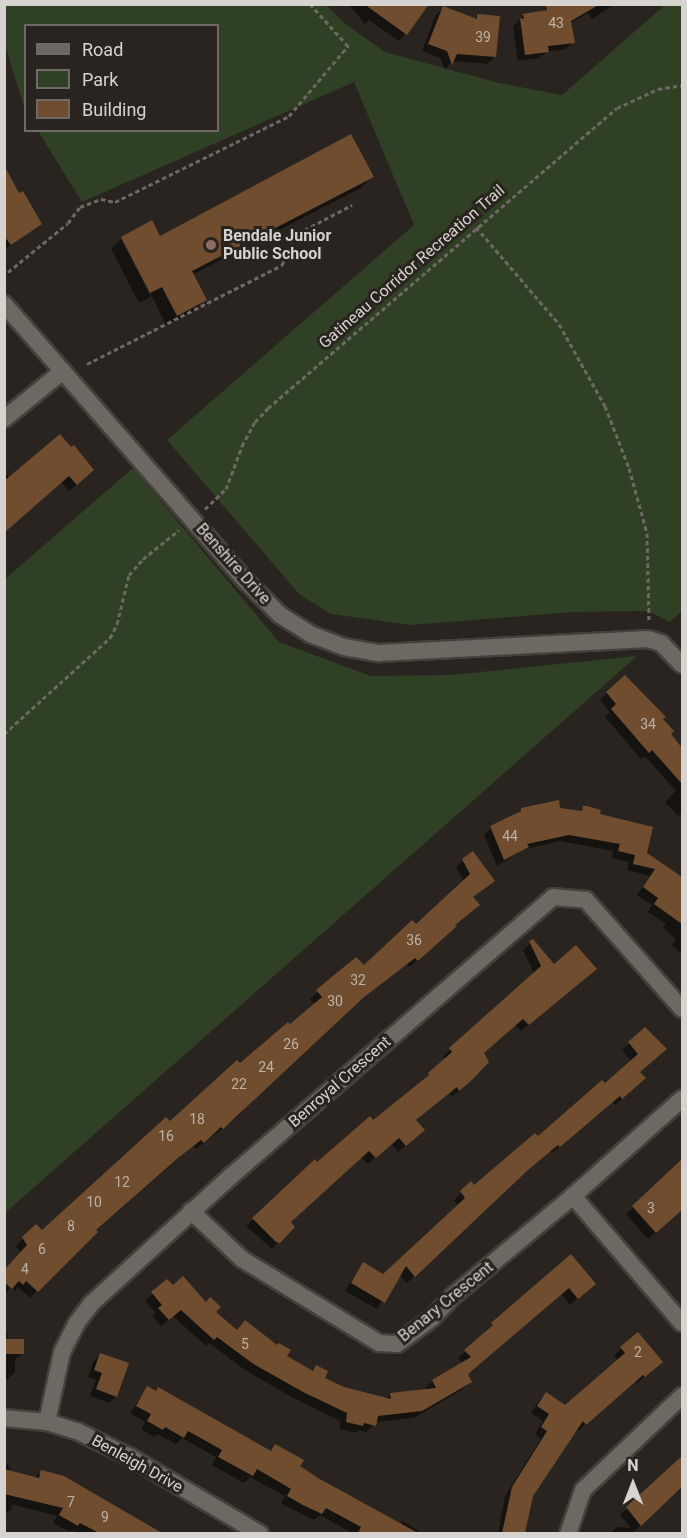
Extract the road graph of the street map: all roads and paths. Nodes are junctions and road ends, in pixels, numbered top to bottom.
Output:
1 (310, 4) edge
2 (682, 85) edge
3 (352, 205) dead end
4 (476, 227) junction
5 (8, 272) dead end
6 (4, 304) edge
7 (87, 364) dead end
8 (63, 371) junction
9 (4, 419) edge
10 (200, 513) dead end
11 (185, 525) dead end
12 (648, 639) junction
13 (682, 665) edge
14 (4, 734) edge
15 (682, 1009) edge
16 (682, 1099) edge
17 (573, 1196) junction
18 (191, 1211) junction
19 (682, 1323) edge
20 (682, 1396) edge
21 (4, 1418) edge
22 (47, 1422) junction
23 (260, 1533) edge
24 (568, 1533) edge

1 - 5 path
2 - 4 path, Gatineau Corridor Recreation Trail
3 - 7 path
4 - 10 path, Gatineau Corridor Recreation Trail
4 - 12 path
6 - 8 street, Benshire Drive
8 - 9 street
8 - 12 street, Benshire Drive
11 - 14 path
12 - 13 street
15 - 18 street, Benroyal Crescent
16 - 17 street, Benary Crescent
17 - 18 street, Benary Crescent
17 - 19 street
18 - 22 street, Benroyal Crescent
20 - 24 street
21 - 22 street, Benleigh Drive
22 - 23 street, Benleigh Drive

